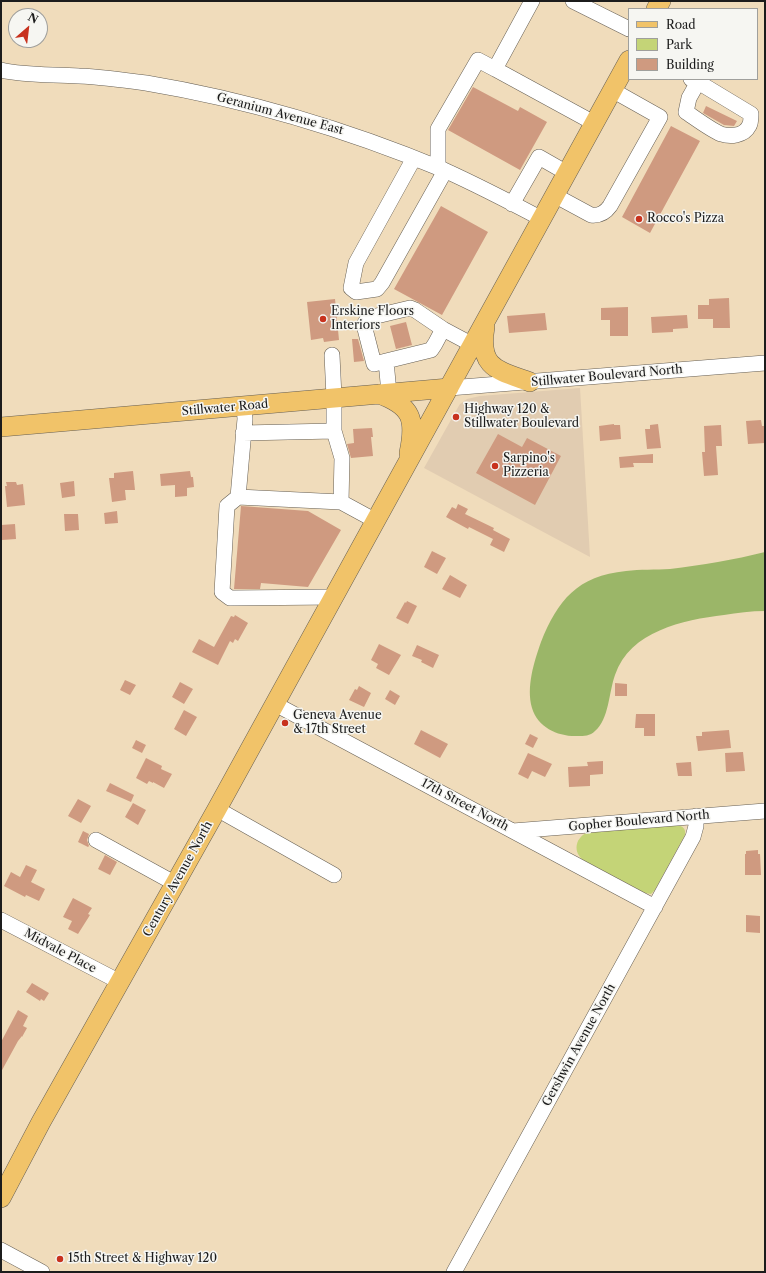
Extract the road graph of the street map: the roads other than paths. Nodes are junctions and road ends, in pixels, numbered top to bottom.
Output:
1 (532, 1) edge
2 (573, 1) edge
3 (628, 29) edge
4 (628, 62) edge
5 (495, 69) junction
6 (1, 70) edge
7 (612, 90) junction
8 (594, 123) junction
9 (414, 158) junction
10 (441, 169) junction
11 (567, 173) junction
12 (554, 195) junction
13 (512, 204) junction
14 (542, 219) junction
15 (487, 319) junction
16 (443, 329) junction
17 (473, 345) junction
18 (332, 355) dead end
19 (386, 361) junction
20 (765, 363) edge
21 (530, 382) junction
22 (449, 388) junction
23 (384, 393) junction
24 (334, 397) junction
25 (244, 406) junction
26 (1, 427) edge
27 (334, 431) junction
28 (243, 433) junction
29 (407, 465) junction
30 (238, 497) junction
31 (341, 502) junction
32 (376, 521) junction
33 (334, 597) junction
34 (275, 704) junction
35 (217, 810) junction
36 (765, 811) edge
37 (696, 816) junction
38 (513, 831) junction
39 (96, 840) dead end
40 (334, 875) dead end
41 (176, 884) junction
42 (655, 907) junction
43 (1, 920) edge
44 (120, 982) junction
45 (1, 1198) edge
46 (1, 1250) edge
47 (42, 1272) edge
48 (454, 1272) edge

1 - 5 street
2 - 3 street
4 - 7 main road
5 - 8 street
5 - 10 street
6 - 9 street, Geranium Avenue East
7 - 8 main road
7 - 12 street
8 - 11 main road
9 - 10 street, Geranium Avenue East
9 - 10 street
10 - 13 street, Geranium Avenue East
11 - 12 main road
11 - 13 street
12 - 14 main road, Century Avenue North
13 - 14 street, Geranium Avenue East
14 - 15 main road, Century Avenue North
15 - 17 main road, Century Avenue North
15 - 21 main road
16 - 17 street
16 - 19 street
16 - 19 street
17 - 22 main road, Century Avenue North
18 - 24 street
19 - 23 street
20 - 21 street, Stillwater Boulevard North
21 - 22 street, Stillwater Boulevard North
22 - 23 main road, Stillwater Road
22 - 29 main road, Century Avenue North
23 - 24 main road, Stillwater Road
23 - 29 main road
24 - 25 main road, Stillwater Road
24 - 27 street
25 - 26 main road, Stillwater Road
25 - 28 street
27 - 28 street
27 - 31 street
28 - 30 street
29 - 32 main road, Century Avenue North
30 - 31 street
30 - 33 street
31 - 32 street
32 - 33 main road, Century Avenue North
33 - 34 main road, Century Avenue North
34 - 35 main road, Century Avenue North
34 - 38 street, 17th Street North
35 - 40 street
35 - 41 main road, Century Avenue North
36 - 37 street, Gopher Boulevard North
37 - 38 street, Gopher Boulevard North
37 - 42 street, Gershwin Avenue North
38 - 42 street, 17th Street North
39 - 41 street
41 - 44 main road, Century Avenue North
42 - 48 street, Gershwin Avenue North
43 - 44 street, Midvale Place
44 - 45 main road, Century Avenue North
46 - 47 street

